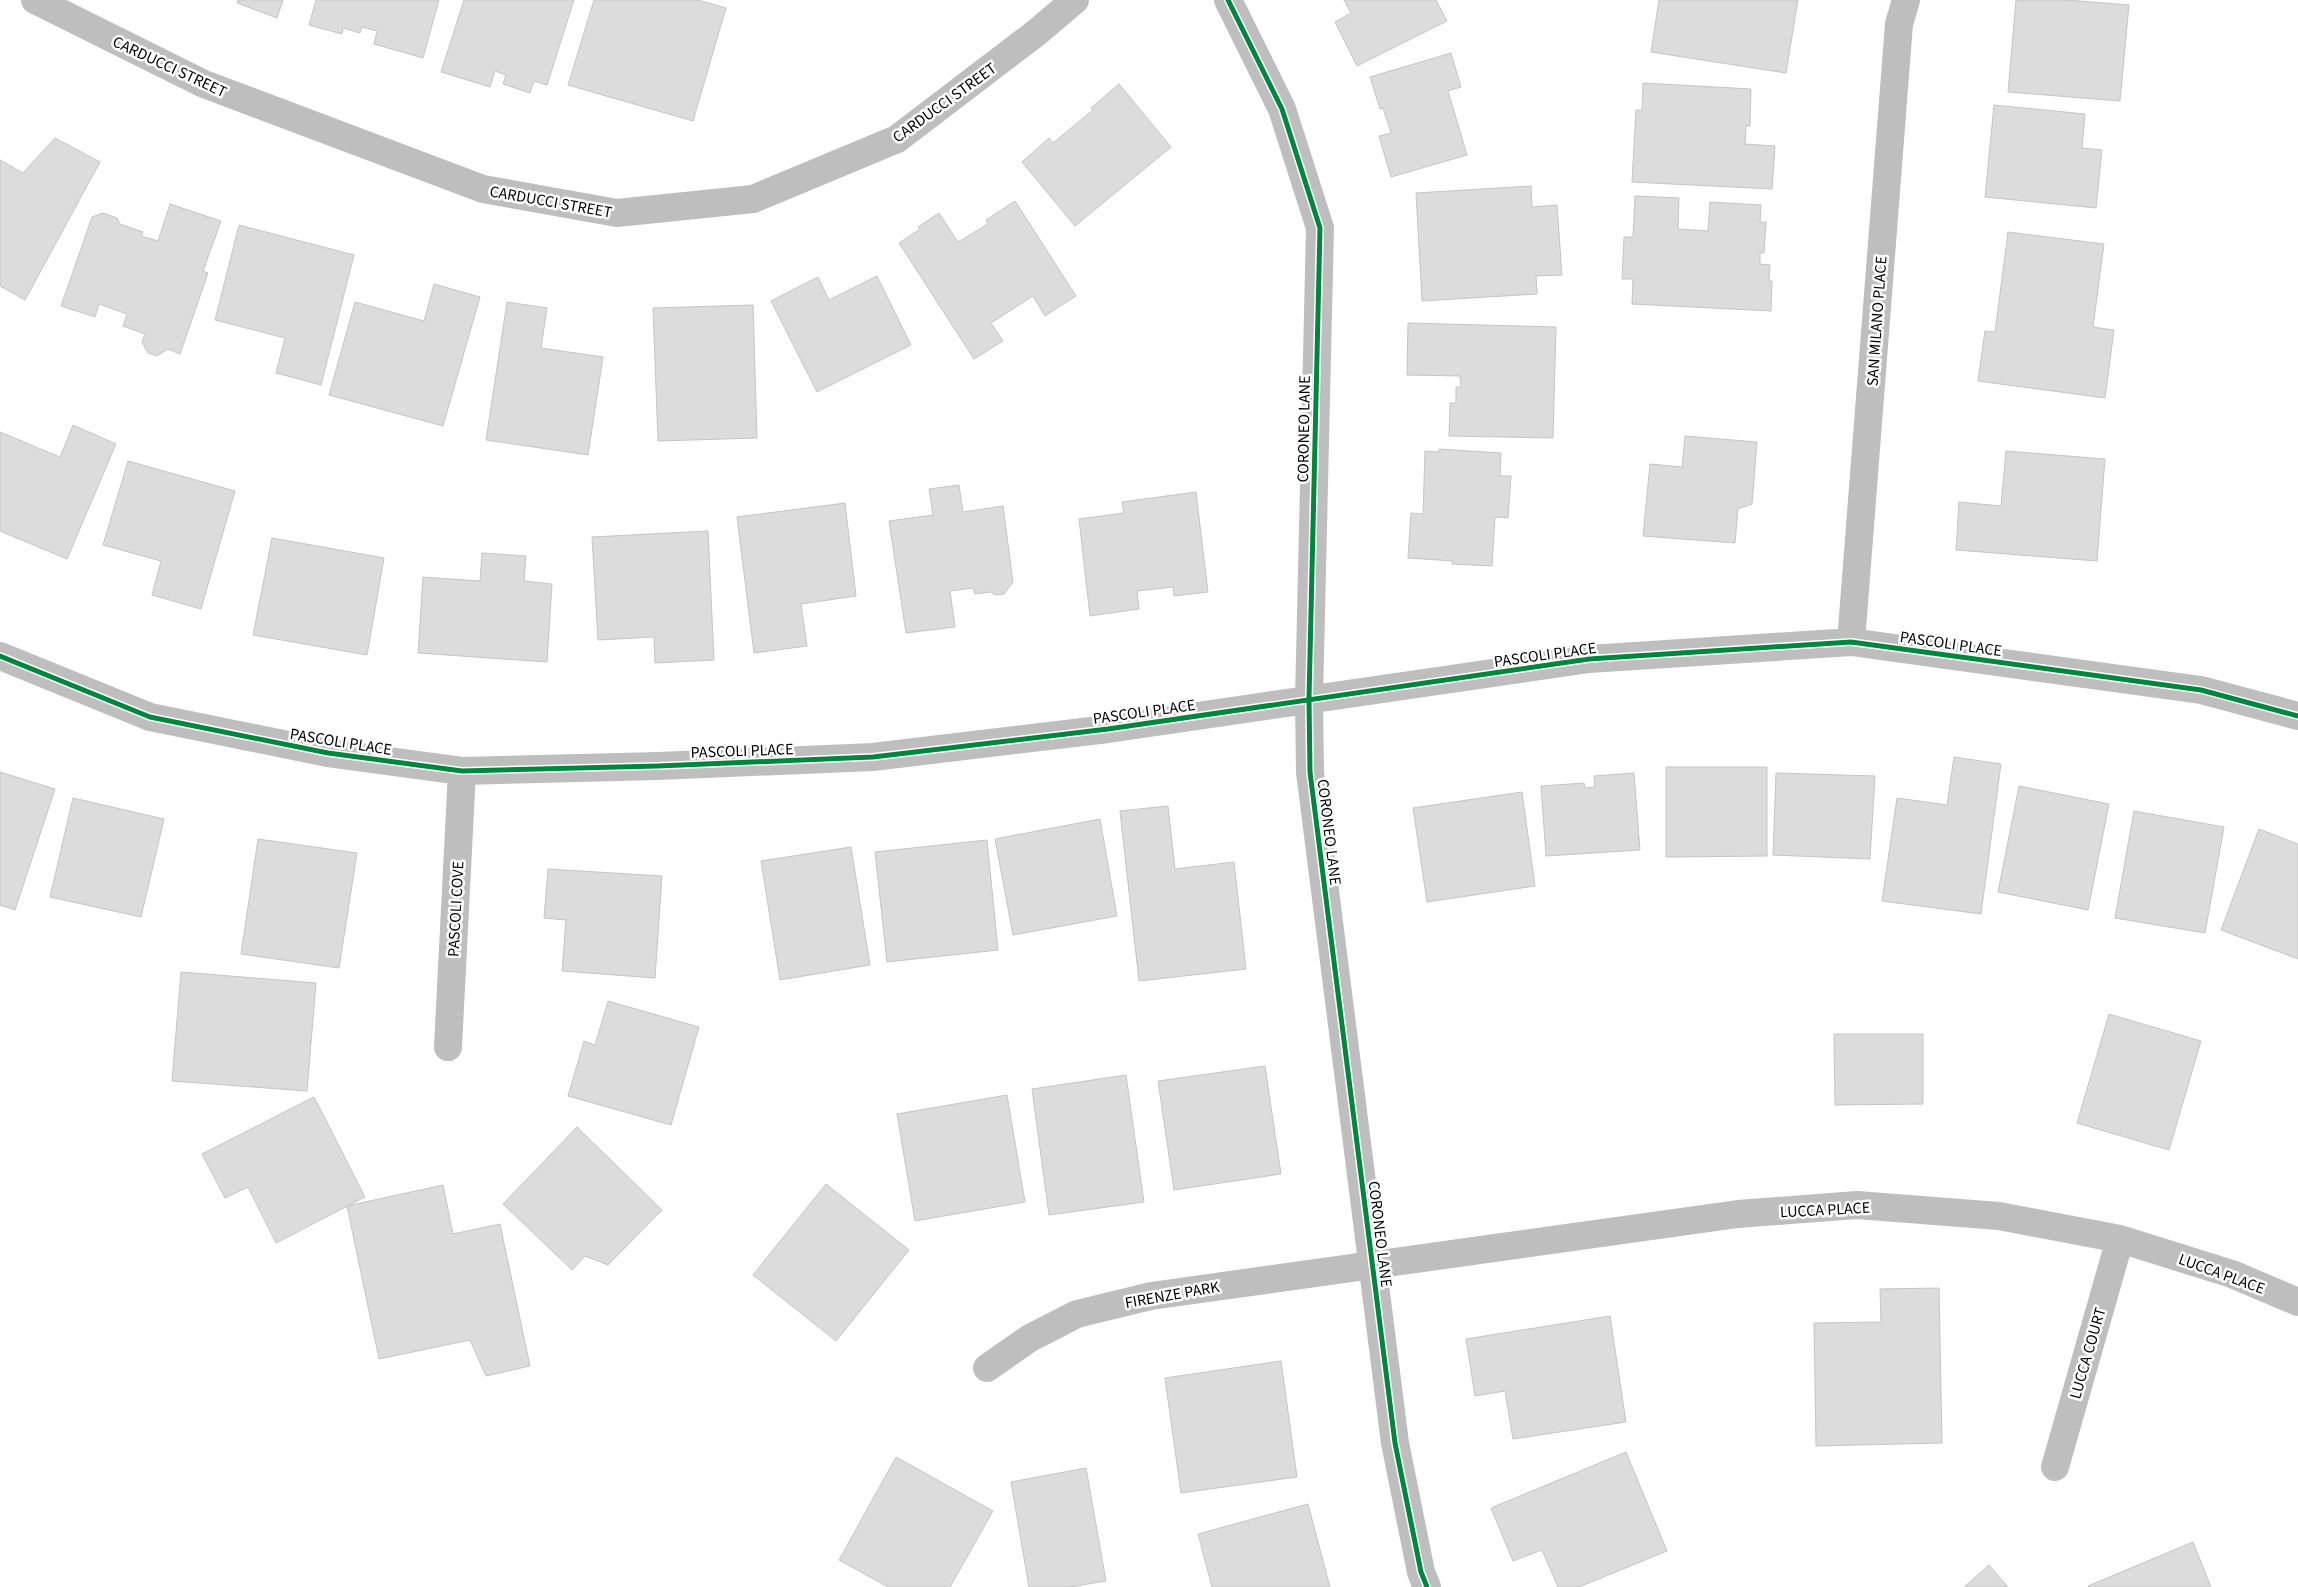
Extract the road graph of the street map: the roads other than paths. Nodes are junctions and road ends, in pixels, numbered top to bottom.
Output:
1 (35, 0) edge
2 (1075, 0) edge
3 (1228, 0) edge
4 (1906, 0) edge
5 (1851, 642) junction
6 (0, 656) edge
7 (1309, 699) junction
8 (2298, 716) edge
9 (462, 771) junction
10 (448, 1047) dead end
11 (2120, 1239) junction
12 (1372, 1263) junction
13 (2298, 1302) edge
14 (987, 1368) dead end
15 (2055, 1467) dead end
16 (1427, 1587) edge

1 - 2 street, CARDUCCI STREET
3 - 7 street, CORONEO LANE
4 - 5 street, SAN MILANO PLACE
5 - 7 street, PASCOLI PLACE
5 - 8 street, PASCOLI PLACE
6 - 9 street, PASCOLI PLACE
7 - 9 street, PASCOLI PLACE
7 - 12 street, CORONEO LANE
9 - 10 street, PASCOLI COVE
11 - 12 street, LUCCA PLACE
11 - 13 street, LUCCA PLACE
11 - 15 street, LUCCA COURT
12 - 14 street, FIRENZE PARK
12 - 16 street, CORONEO LANE

